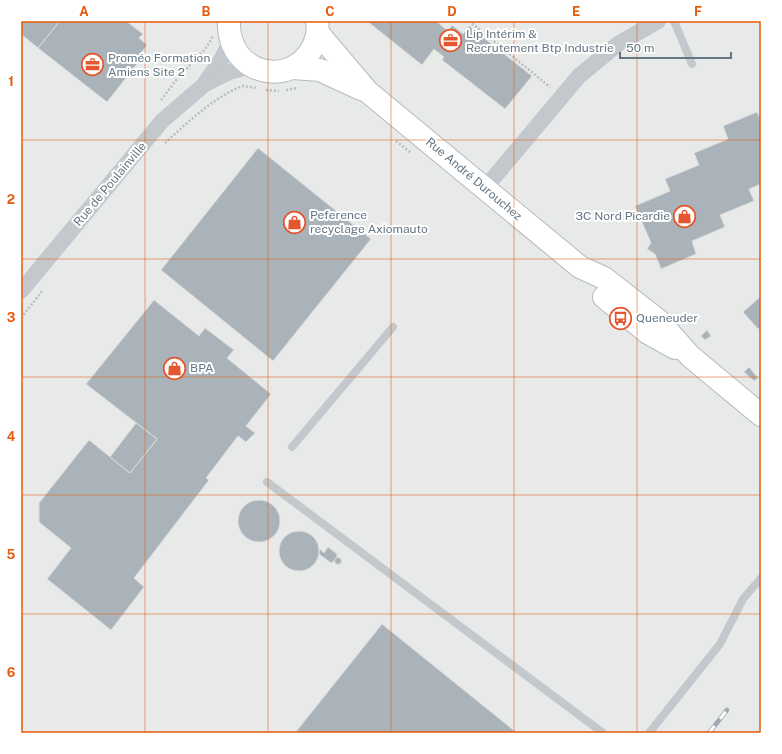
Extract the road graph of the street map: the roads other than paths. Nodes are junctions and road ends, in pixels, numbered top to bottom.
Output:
1 (658, 21) edge
2 (674, 21) edge
3 (318, 27) edge
4 (230, 31) edge
5 (692, 64) dead end
6 (252, 66) junction
7 (293, 68) junction
8 (205, 84) junction
9 (368, 92) junction
10 (485, 188) junction
11 (21, 291) edge
12 (393, 327) dead end
13 (761, 415) edge
14 (292, 447) dead end
15 (267, 482) dead end
16 (761, 578) edge
17 (603, 733) edge
18 (649, 733) edge

1 - 10 street
2 - 5 lane
3 - 7 main road
3 - 9 main road, Rue André Durouchez
4 - 6 main road
4 - 8 street, Rue de Poulainville
6 - 7 main road, Rue André Durouchez
6 - 8 street, Rue de Poulainville
7 - 9 main road, Rue André Durouchez
8 - 11 street, Rue de Poulainville
9 - 10 main road, Rue André Durouchez
10 - 13 main road, Rue André Durouchez
12 - 14 lane
15 - 17 lane
16 - 18 lane

